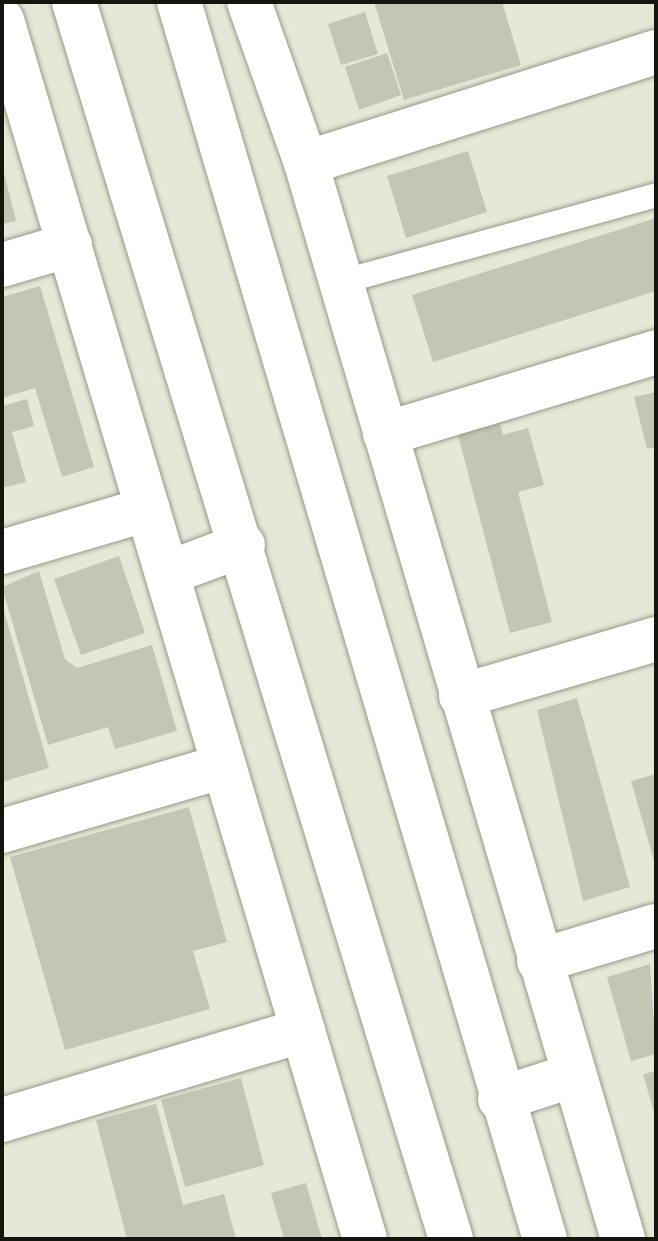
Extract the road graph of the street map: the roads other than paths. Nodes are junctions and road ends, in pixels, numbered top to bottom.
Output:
1 (74, 2) edge
2 (179, 2) edge
3 (249, 2) edge
4 (2, 20) edge
5 (656, 52) edge
6 (306, 163) junction
7 (656, 195) edge
8 (70, 245) junction
9 (2, 265) edge
10 (341, 282) junction
11 (656, 352) edge
12 (385, 434) junction
13 (148, 509) junction
14 (243, 545) junction
15 (2, 552) edge
16 (168, 573) junction
17 (656, 639) edge
18 (461, 696) junction
19 (224, 766) junction
20 (2, 831) edge
21 (656, 926) edge
22 (539, 961) junction
23 (303, 1030) junction
24 (574, 1075) junction
25 (500, 1099) junction
26 (2, 1120) edge
27 (634, 1233) edge
28 (365, 1239) edge
29 (451, 1239) edge
30 (545, 1239) edge

1 - 14 street
2 - 25 street
3 - 6 street
4 - 8 street
5 - 6 street
6 - 10 street
7 - 10 lane
8 - 9 street
8 - 13 street
10 - 12 street
11 - 12 street
12 - 18 street
13 - 15 street
13 - 16 street
14 - 16 street
14 - 29 street
16 - 19 street
17 - 18 street
18 - 22 street
19 - 20 street
19 - 23 street
21 - 22 street
22 - 24 street
23 - 26 street
23 - 28 street
24 - 25 street
24 - 27 street
25 - 30 street

